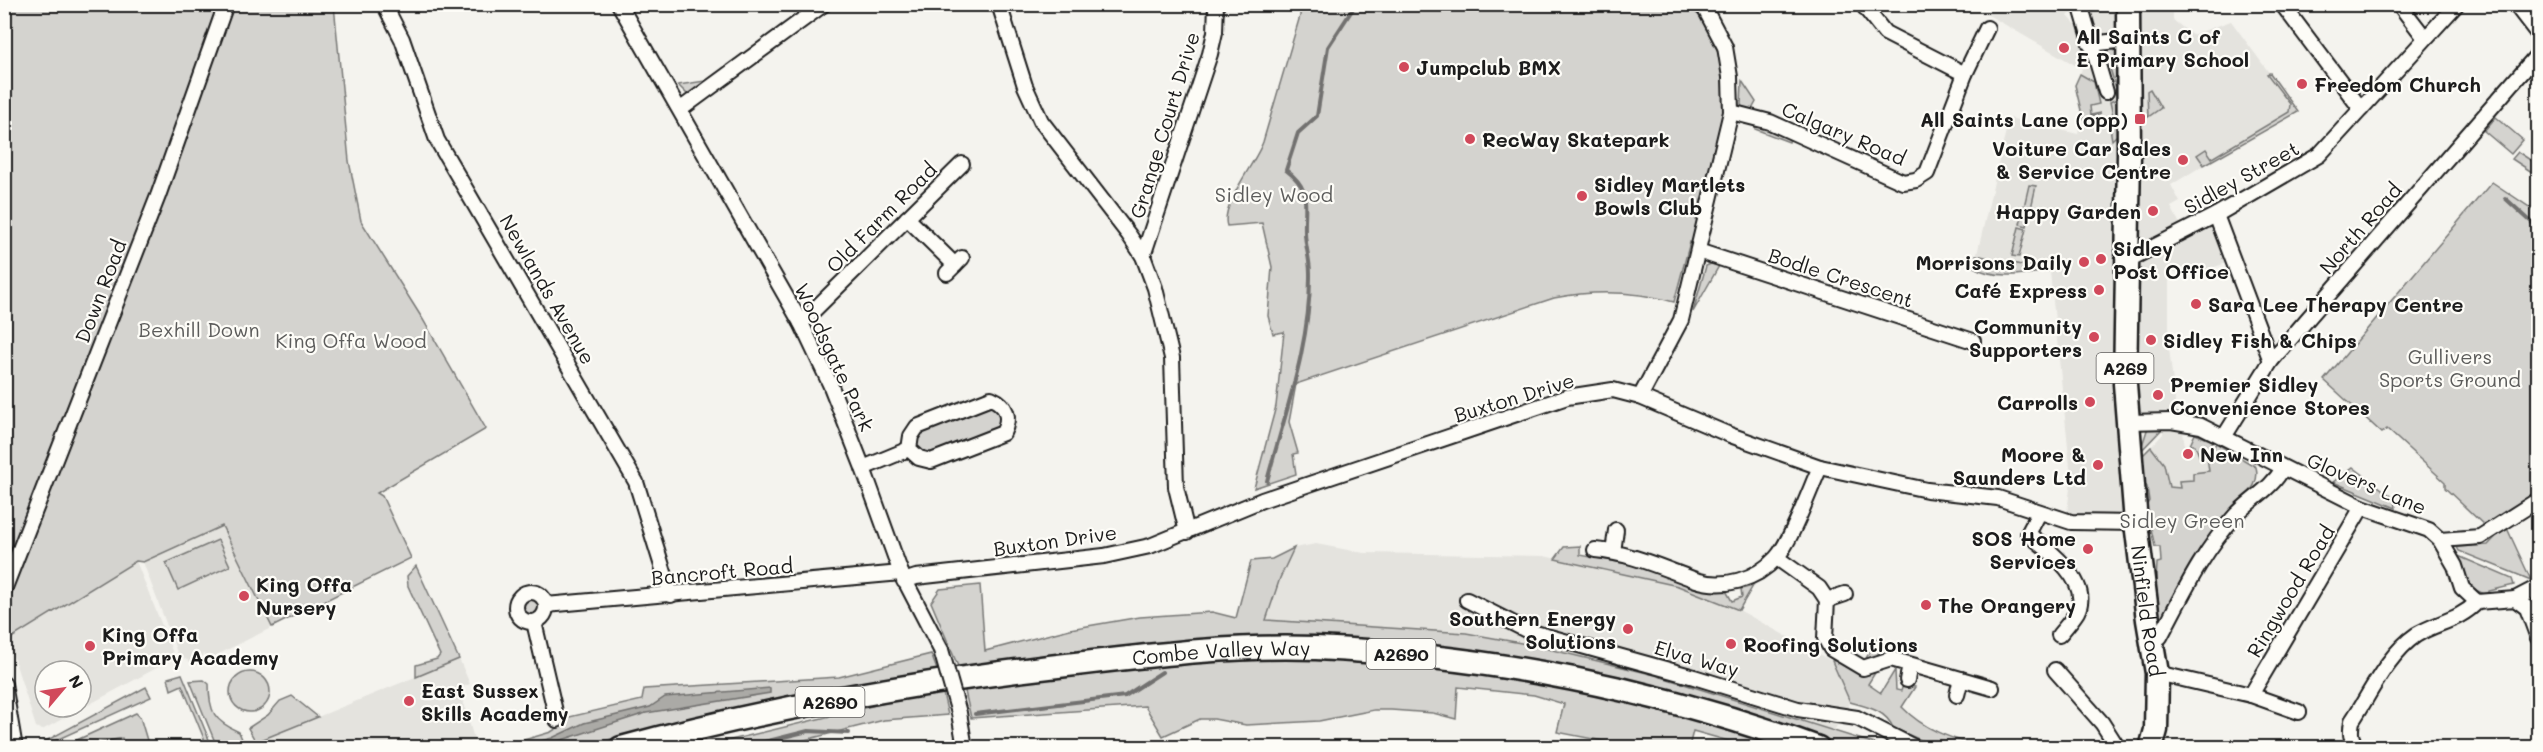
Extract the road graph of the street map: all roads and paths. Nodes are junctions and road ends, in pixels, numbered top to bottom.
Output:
1 (226, 4) edge
2 (384, 4) edge
3 (619, 4) edge
4 (824, 4) edge
5 (999, 4) edge
6 (1215, 4) edge
7 (1862, 4) edge
8 (2080, 4) edge
9 (2128, 4) edge
10 (2282, 4) edge
11 (2399, 4) edge
12 (2457, 4) edge
13 (2515, 4) edge
14 (1704, 6) edge
15 (1987, 28) dead end
16 (2538, 34) edge
17 (2425, 38) junction
18 (2127, 40) junction
19 (2091, 44) junction
20 (2538, 54) edge
21 (1965, 74) junction
22 (2106, 92) dead end
23 (681, 109) junction
24 (2361, 109) junction
25 (1731, 112) junction
26 (962, 164) dead end
27 (2216, 215) junction
28 (908, 218) junction
29 (1698, 251) junction
30 (1143, 256) junction
31 (2127, 257) junction
32 (955, 265) dead end
33 (801, 323) junction
34 (1973, 341) dead end
35 (2271, 361) junction
36 (1640, 397) junction
37 (2128, 422) junction
38 (2224, 437) junction
39 (909, 449) junction
40 (1820, 467) junction
41 (863, 468) junction
42 (2283, 468) junction
43 (2538, 500) edge
44 (2362, 507) junction
45 (2039, 513) junction
46 (2136, 523) junction
47 (1616, 530) dead end
48 (1187, 532) junction
49 (2440, 540) junction
50 (1595, 550) dead end
51 (1613, 552) junction
52 (1777, 558) junction
53 (902, 577) junction
54 (2538, 587) edge
55 (4, 590) edge
56 (1845, 594) dead end
57 (671, 595) junction
58 (2515, 599) junction
59 (1467, 600) dead end
60 (1827, 600) junction
61 (2477, 602) junction
62 (546, 605) junction
63 (534, 622) junction
64 (2059, 635) dead end
65 (2538, 638) edge
66 (2151, 639) junction
67 (1910, 665) junction
68 (2055, 670) dead end
69 (2157, 673) junction
70 (1961, 679) junction
71 (1907, 680) dead end
72 (4, 684) edge
73 (1992, 688) dead end
74 (1957, 695) dead end
75 (2251, 695) junction
76 (2299, 712) dead end
77 (557, 720) dead end
78 (15, 747) edge
79 (621, 747) edge
80 (965, 747) edge
81 (1818, 747) edge
82 (1916, 747) edge
83 (2118, 747) edge
84 (2151, 747) edge
85 (2358, 747) edge

1 - 55 street, Down Road
2 - 57 street, Newlands Avenue
3 - 23 street, Woodsgate Park
4 - 23 street
5 - 30 street, Grange Court Drive
6 - 30 street, Grange Court Drive
7 - 21 street
8 - 19 street
9 - 18 main road, Ninfield Road / A269
10 - 24 street
11 - 17 street
12 - 17 street, Sidley Street
13 - 16 street
14 - 25 street
15 - 21 street, Calgary Road
17 - 24 street, Sidley Street
18 - 19 street
18 - 31 main road, Ninfield Road / A269
19 - 22 street
20 - 35 street, North Road
21 - 25 street, Calgary Road
23 - 33 street, Woodsgate Park
24 - 27 street, Sidley Street
25 - 29 street
26 - 28 street, Old Farm Road
27 - 31 street, Sidley Street
27 - 35 street
28 - 32 street
28 - 33 street, Old Farm Road
29 - 34 street, Bodle Crescent
29 - 36 street
30 - 48 street, Grange Court Drive
31 - 37 main road, Ninfield Road / A269
33 - 41 street, Woodsgate Park
35 - 38 street, North Road
36 - 40 street, Buxton Drive
36 - 48 street, Buxton Drive
37 - 38 street, Glovers Lane
37 - 46 main road, Ninfield Road / A269
38 - 42 street, Glovers Lane
39 - 39 street
39 - 41 street
40 - 45 street, Buxton Drive
40 - 52 street
41 - 53 street, Woodsgate Park
42 - 44 street, Glovers Lane
42 - 66 street
43 - 49 street
44 - 49 street, Glovers Lane
44 - 75 street, Ringwood Road
45 - 46 street, Buxton Drive
45 - 64 street
46 - 66 main road, Ninfield Road / A269
47 - 51 street
48 - 53 street, Buxton Drive
49 - 61 street, Glovers Lane
50 - 51 street
51 - 52 street
52 - 60 street
53 - 57 street, Bancroft Road
53 - 80 street, Woodsgate Park, bridge
54 - 58 street
56 - 60 street
57 - 62 street, Bancroft Road
58 - 61 street
58 - 65 street
59 - 82 street, Elva Way
60 - 67 street
61 - 85 street
62 - 63 street
62 - 63 street, Bancroft Road
63 - 77 street
66 - 69 main road, Ninfield Road / A269
67 - 70 street
67 - 71 street
68 - 83 street
69 - 75 street
69 - 84 main road, Ninfield Road / A269
70 - 73 street
70 - 74 street
72 - 78 street
75 - 76 street
79 - 81 main road, Combe Valley Way / A2690

